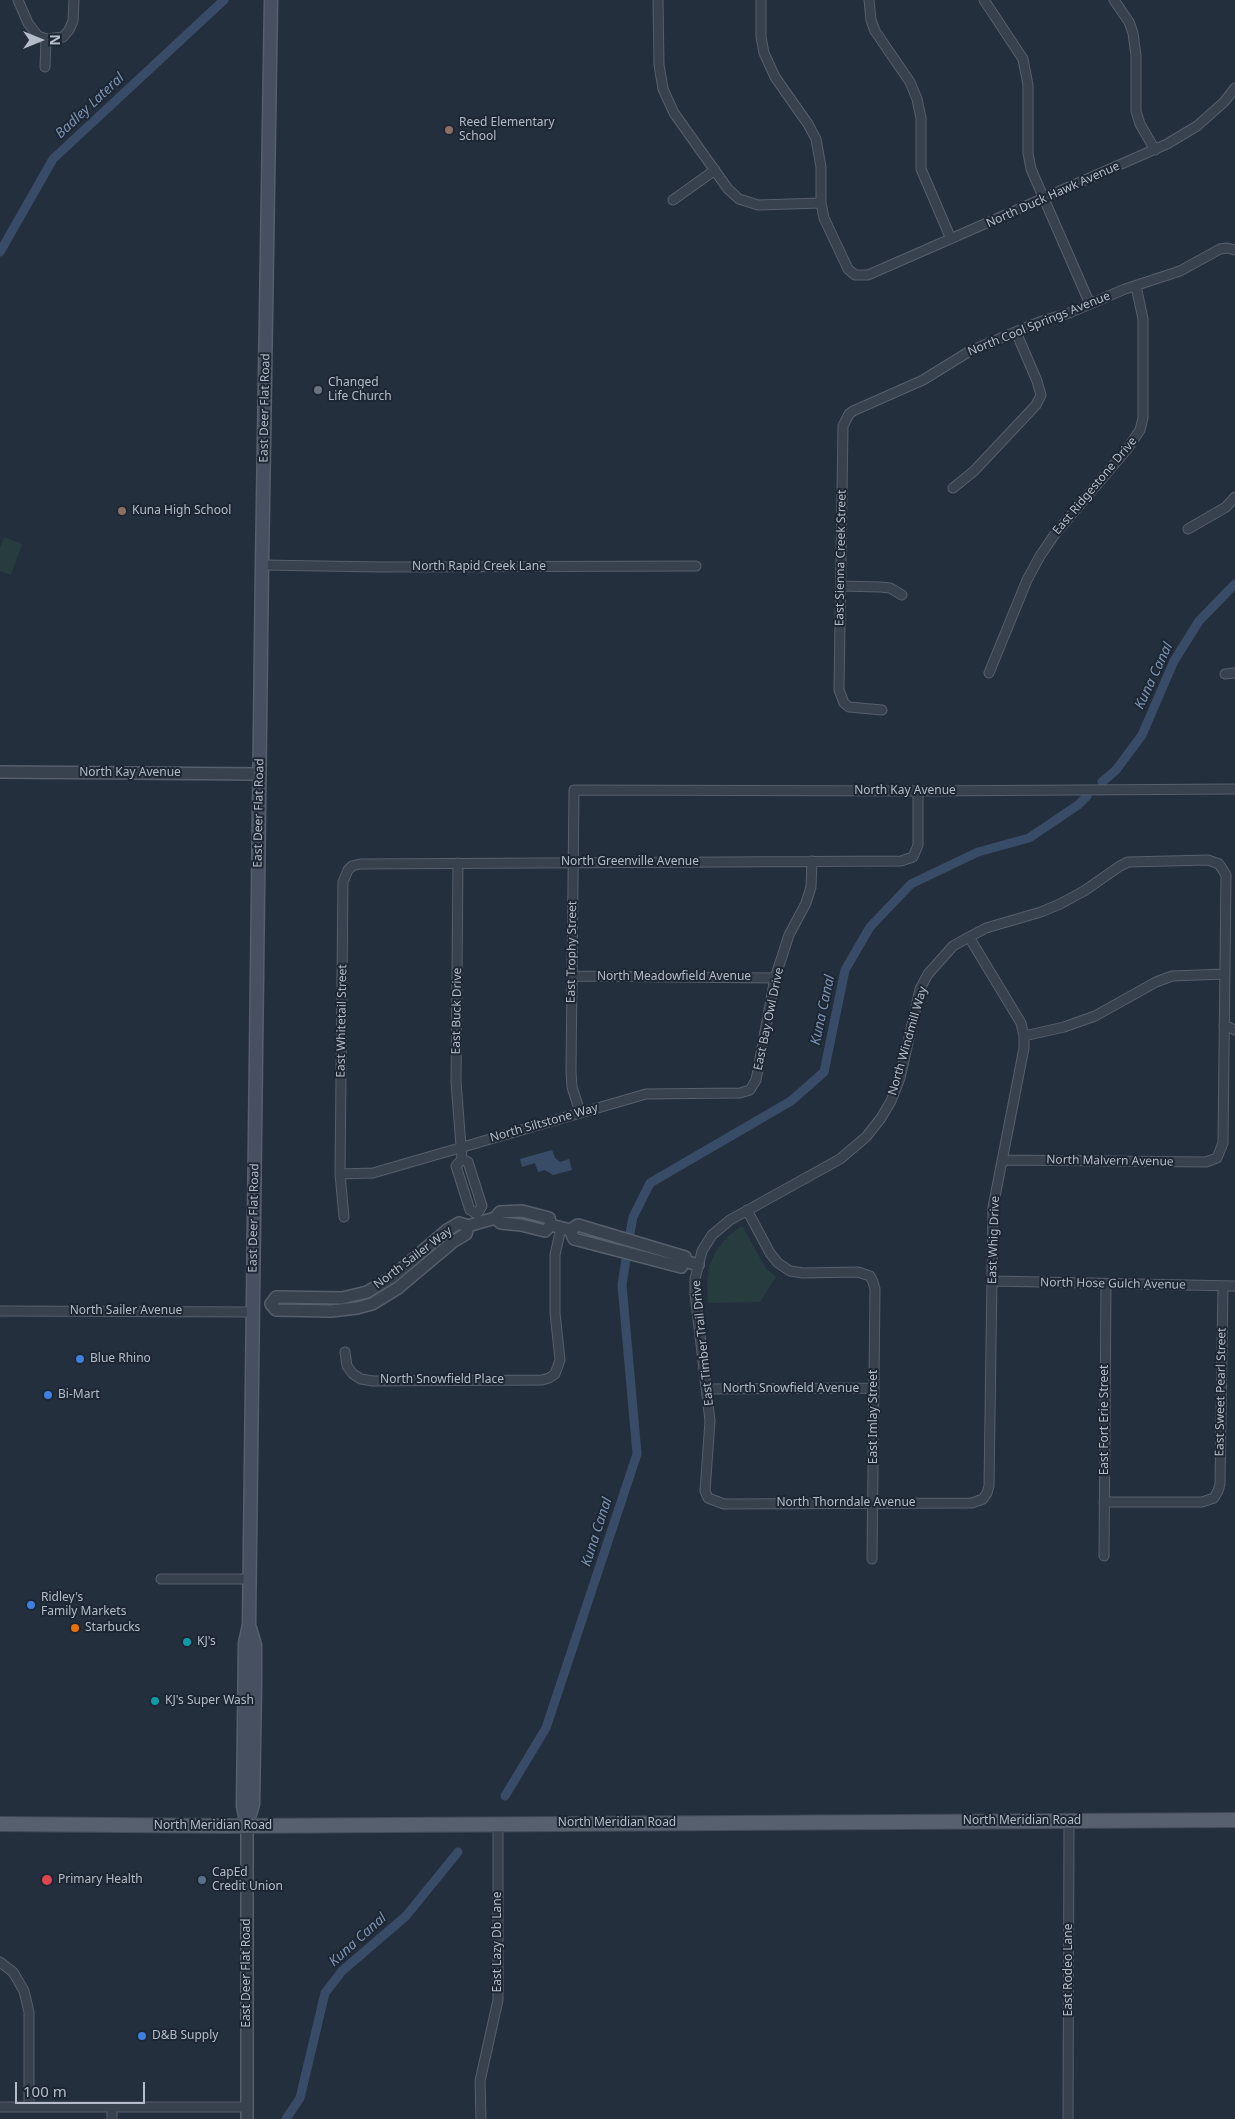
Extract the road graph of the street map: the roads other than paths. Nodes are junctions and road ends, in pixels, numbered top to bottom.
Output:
1 (18, 0) edge
2 (74, 0) edge
3 (271, 0) edge
4 (658, 0) edge
5 (761, 0) edge
6 (869, 0) edge
7 (984, 0) edge
8 (1114, 0) edge
9 (46, 39) junction
10 (45, 67) dead end
11 (1235, 88) edge
12 (1155, 150) junction
13 (715, 170) junction
14 (1044, 199) junction
15 (673, 200) dead end
16 (821, 203) junction
17 (951, 239) junction
18 (1235, 250) edge
19 (1136, 286) junction
20 (1090, 304) junction
21 (1016, 332) junction
22 (849, 414) joint
23 (952, 488) dead end
24 (1235, 497) edge
25 (1188, 529) dead end
26 (262, 565) junction
27 (696, 566) dead end
28 (841, 586) junction
29 (902, 595) dead end
30 (988, 673) dead end
31 (1235, 673) edge
32 (1225, 674) dead end
33 (882, 710) dead end
34 (0, 772) edge
35 (260, 774) junction
36 (1235, 789) edge
37 (574, 790) joint
38 (918, 791) junction
39 (812, 861) junction
40 (458, 863) junction
41 (574, 863) junction
42 (348, 870) joint
43 (969, 936) junction
44 (1225, 974) junction
45 (572, 976) junction
46 (775, 978) junction
47 (1235, 1020) edge
48 (1224, 1024) junction
49 (1235, 1030) edge
50 (1024, 1036) junction
51 (750, 1090) joint
52 (580, 1112) junction
53 (460, 1148) junction
54 (462, 1159) junction
55 (1003, 1160) junction
56 (340, 1174) junction
57 (747, 1210) junction
58 (344, 1217) dead end
59 (478, 1218) junction
60 (561, 1228) junction
61 (698, 1265) junction
62 (992, 1281) junction
63 (1106, 1284) junction
64 (1223, 1286) junction
65 (1235, 1286) edge
66 (253, 1308) junction
67 (0, 1311) edge
68 (345, 1352) dead end
69 (874, 1388) junction
70 (708, 1389) junction
71 (708, 1498) joint
72 (983, 1499) joint
73 (1104, 1502) junction
74 (874, 1503) junction
75 (1104, 1556) dead end
76 (872, 1559) dead end
77 (161, 1579) dead end
78 (250, 1579) junction
79 (1235, 1820) edge
80 (1069, 1821) junction
81 (0, 1824) edge
82 (498, 1824) junction
83 (247, 1826) junction
84 (0, 1962) edge
85 (0, 2107) edge
86 (29, 2107) junction
87 (112, 2107) junction
88 (247, 2113) edge
89 (112, 2119) edge
90 (481, 2119) edge
91 (1068, 2119) edge

1 - 9 street
2 - 9 street
3 - 26 main road, East Deer Flat Road
4 - 13 street
5 - 16 street
6 - 17 street
7 - 14 street
8 - 12 street
9 - 10 street
11 - 12 street, North Duck Hawk Avenue
12 - 14 street, North Duck Hawk Avenue
13 - 15 street
13 - 16 street
14 - 17 street, North Duck Hawk Avenue
14 - 20 street
16 - 17 street, North Duck Hawk Avenue
18 - 19 street, North Cool Springs Avenue
19 - 20 street, North Cool Springs Avenue
19 - 30 street, East Ridgestone Drive
20 - 21 street, North Cool Springs Avenue
21 - 22 street, North Cool Springs Avenue
21 - 23 street
22 - 28 street, East Sienna Creek Street
24 - 25 street
26 - 27 street, North Rapid Creek Lane
26 - 35 main road, East Deer Flat Road
28 - 29 street
28 - 33 street, East Sienna Creek Street
31 - 32 street
34 - 35 street, North Kay Avenue
35 - 66 main road, East Deer Flat Road
36 - 38 street, North Kay Avenue
37 - 38 street, North Kay Avenue
37 - 41 street, East Trophy Street
38 - 39 street, North Greenville Avenue
39 - 41 street, North Greenville Avenue
39 - 46 street, East Bay Owl Drive
40 - 41 street, North Greenville Avenue
40 - 42 street, North Greenville Avenue
40 - 53 street, East Buck Drive
41 - 45 street, East Trophy Street
42 - 56 street, East Whitetail Street
43 - 44 street, North Windmill Way
43 - 50 street, East Whig Drive
43 - 57 street, North Windmill Way
44 - 48 street
44 - 50 street
45 - 46 street, North Meadowfield Avenue
45 - 52 street, East Trophy Street
46 - 51 street, East Bay Owl Drive
47 - 48 street
48 - 49 street
48 - 55 street, North Malvern Avenue
50 - 55 street, East Whig Drive
51 - 52 street, North Siltstone Way
52 - 53 street, North Siltstone Way
53 - 54 street, East Buck Drive
53 - 56 street, North Siltstone Way
54 - 59 street, East Buck Drive
54 - 59 street, East Buck Drive
55 - 62 street, East Whig Drive
56 - 58 street, East Whitetail Street
57 - 61 street, East Timber Trail Drive
57 - 69 street, East Imlay Street
59 - 60 street, North Sailer Way
59 - 66 street, North Sailer Way
60 - 61 street
60 - 68 street, North Snowfield Place
61 - 70 street, East Timber Trail Drive
62 - 63 street, North Hose Gulch Avenue
62 - 72 street, East Whig Drive
63 - 64 street, North Hose Gulch Avenue
63 - 73 street, East Fort Erie Street
64 - 65 street, North Hose Gulch Avenue
64 - 73 street, East Sweet Pearl Street
66 - 67 street, North Sailer Avenue
66 - 78 main road, East Deer Flat Road
69 - 70 street, North Snowfield Avenue
69 - 74 street, East Imlay Street
70 - 71 street, East Timber Trail Drive
71 - 74 street, North Thorndale Avenue
72 - 74 street, North Thorndale Avenue
73 - 75 street, East Fort Erie Street
74 - 76 street, East Imlay Street
77 - 78 street
78 - 83 main road, East Deer Flat Road
79 - 80 main road, North Meridian Road
80 - 82 main road, North Meridian Road
80 - 91 street, East Rodeo Lane
81 - 83 main road, North Meridian Road
82 - 83 main road, North Meridian Road
82 - 90 street, East Lazy Db Lane
83 - 88 street, East Deer Flat Road
84 - 86 street
85 - 86 street
86 - 87 street
87 - 88 street
87 - 89 street

